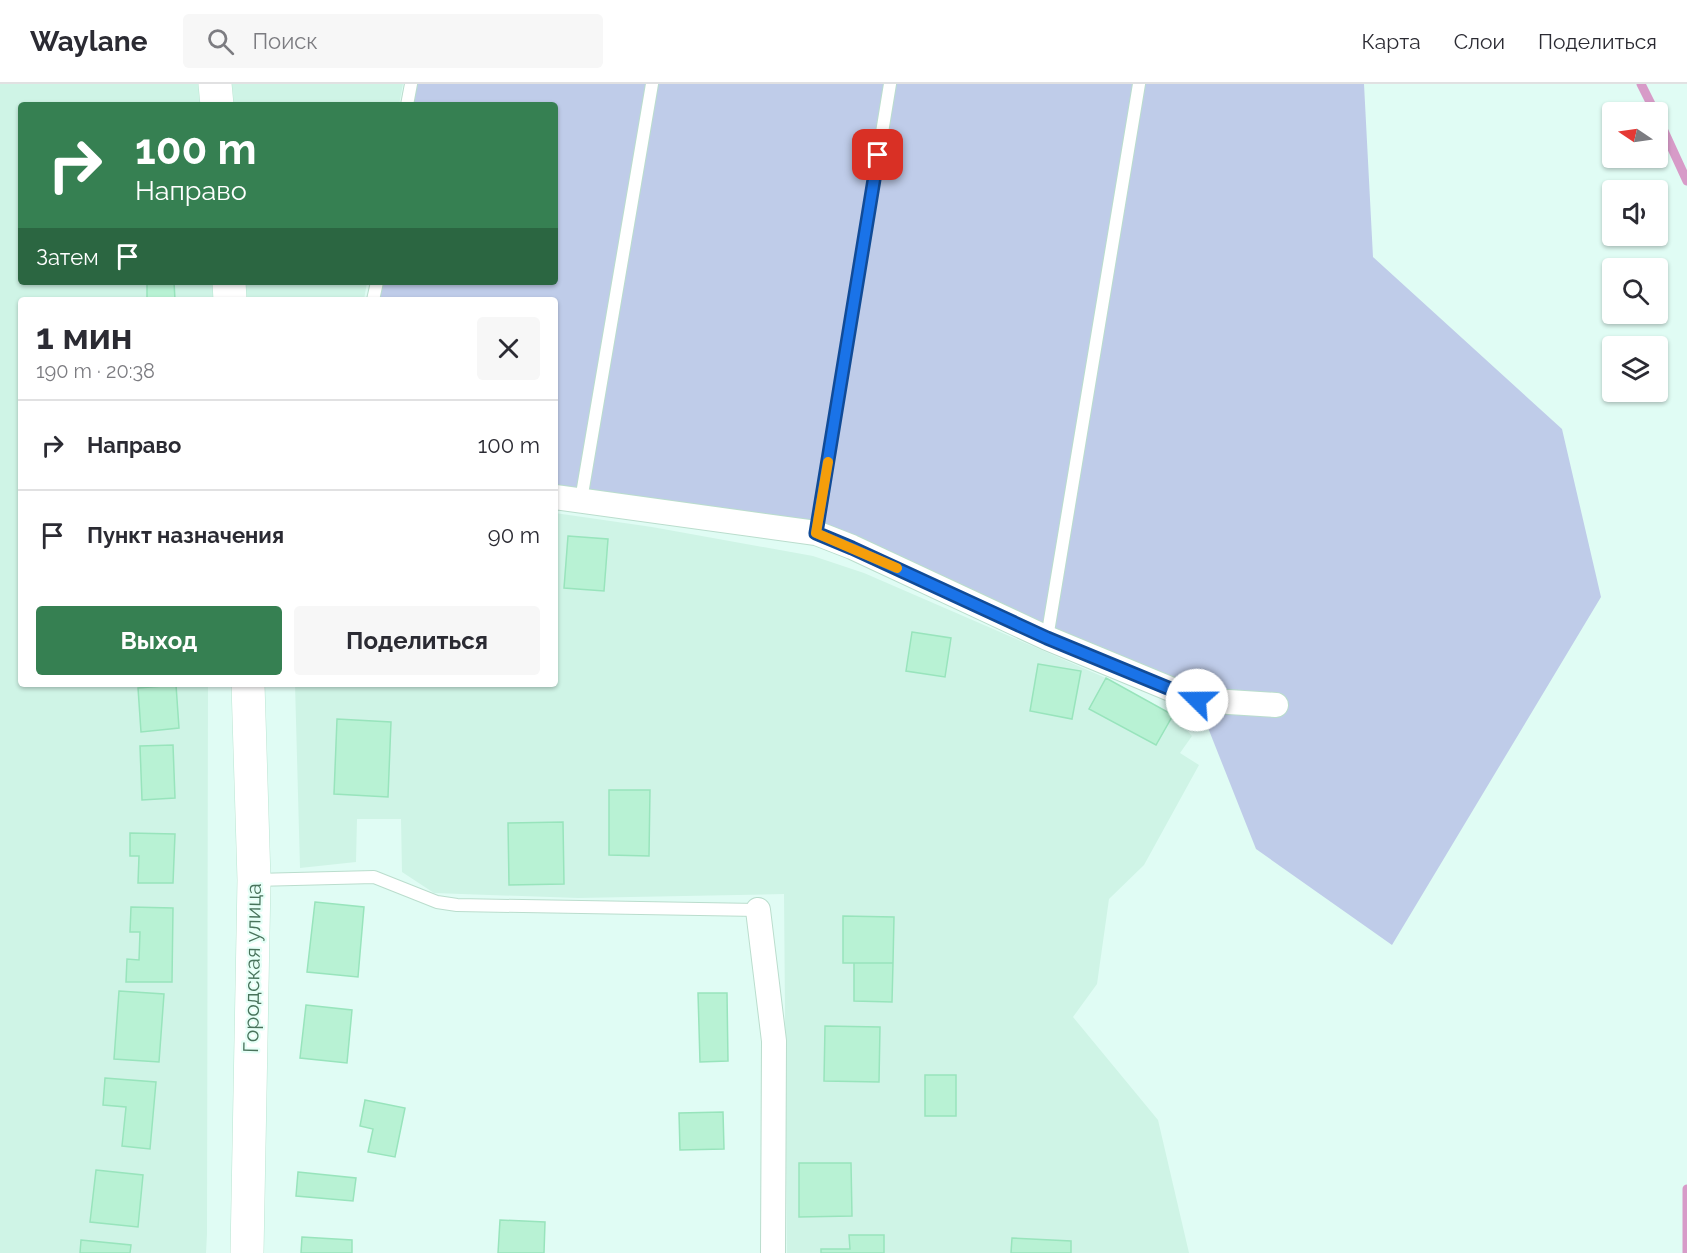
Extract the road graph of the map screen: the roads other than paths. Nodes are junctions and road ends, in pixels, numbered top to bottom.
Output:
1 (215, 84) edge
2 (411, 84) edge
3 (652, 84) edge
4 (890, 84) edge
5 (1139, 84) edge
6 (217, 102) edge
7 (408, 102) edge
8 (558, 496) edge
9 (581, 500) junction
10 (816, 533) junction
11 (1047, 638) junction
12 (248, 687) edge
13 (1276, 705) dead end
14 (254, 880) junction
15 (758, 910) joint
16 (247, 1253) edge
17 (773, 1253) edge

1 - 6 street
2 - 7 lane
3 - 9 lane
4 - 10 lane
5 - 11 lane
8 - 9 street
9 - 10 street
10 - 11 street
11 - 13 street
12 - 14 street, Городская улица
14 - 15 lane
14 - 16 street, Городская улица
15 - 17 street

